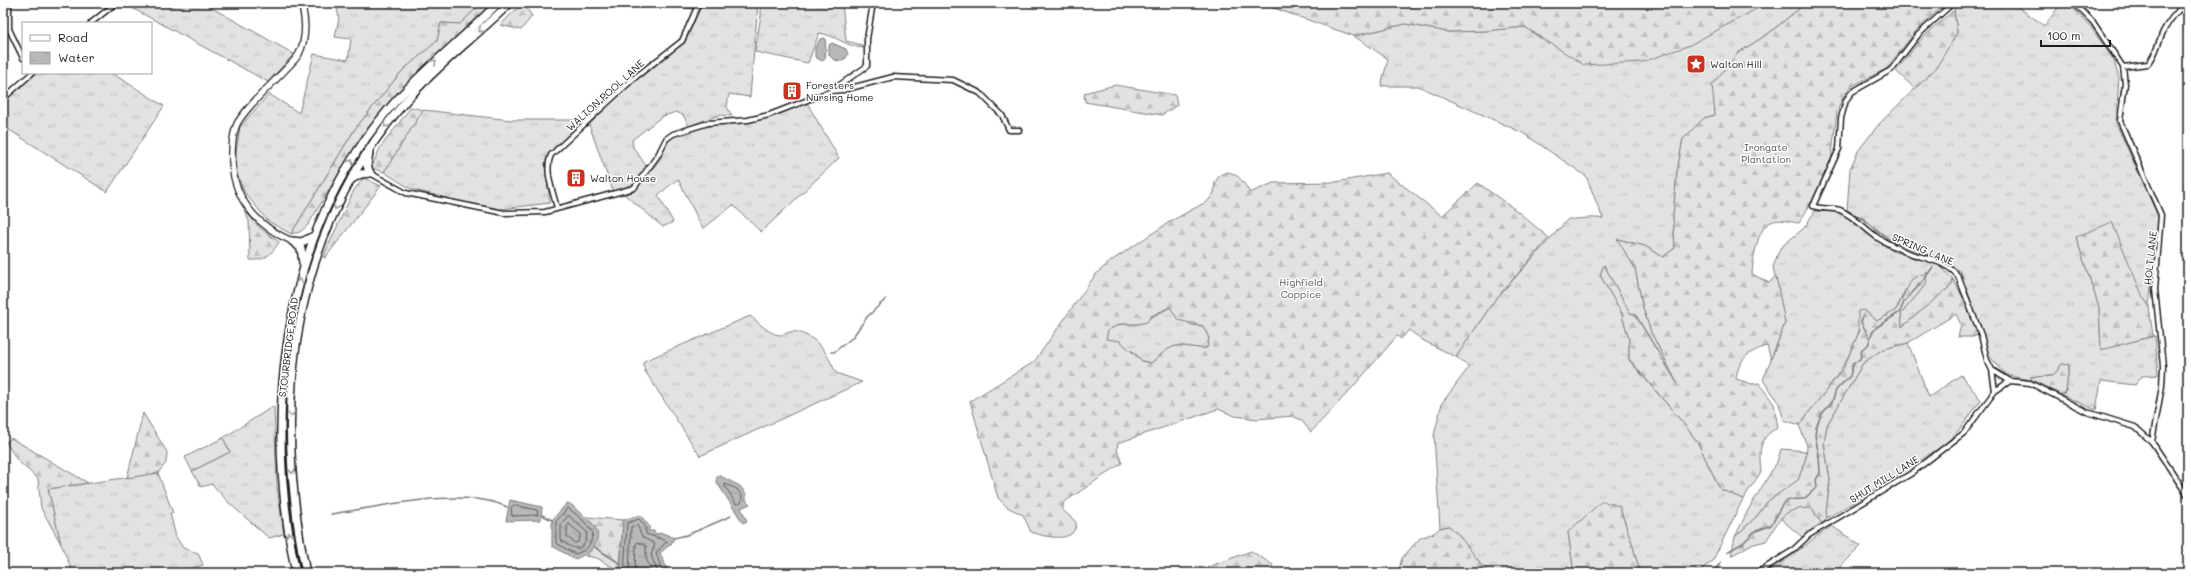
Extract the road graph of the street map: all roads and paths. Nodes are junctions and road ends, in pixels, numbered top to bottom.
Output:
1 (9, 3) edge
2 (116, 3) edge
3 (301, 3) edge
4 (498, 3) edge
5 (510, 3) edge
6 (699, 3) edge
7 (873, 3) edge
8 (877, 3) edge
9 (1953, 3) edge
10 (2074, 3) edge
11 (2186, 3) edge
12 (872, 8) junction
13 (92, 22) edge
14 (22, 56) edge
15 (2123, 67) junction
16 (30, 74) edge
17 (831, 91) junction
18 (4, 99) edge
19 (1019, 130) dead end
20 (369, 149) junction
21 (370, 173) junction
22 (349, 181) junction
23 (557, 208) junction
24 (314, 235) junction
25 (292, 241) junction
26 (304, 267) junction
27 (1992, 370) junction
28 (2008, 382) junction
29 (1995, 391) junction
30 (2152, 442) junction
31 (2188, 496) edge
32 (296, 573) edge
33 (306, 573) edge
34 (1757, 573) edge

1 - 14 street
2 - 13 street
3 - 25 street
24 -> 4 highway, STOURBRIDGE ROAD
5 -> 20 highway, STOURBRIDGE ROAD
6 - 23 street, WALTON POOL LANE
7 - 12 street
8 - 12 street
9 - 27 street, SPRING LANE
10 - 15 street
11 - 15 street
12 - 17 street
15 - 30 street, HOLT LANE
16 - 18 street
17 - 19 street
17 - 23 street
20 - 21 highway
20 - 22 highway, STOURBRIDGE ROAD
21 - 22 highway
21 - 23 street
22 -> 33 highway, STOURBRIDGE ROAD
24 - 25 highway
24 - 26 highway, STOURBRIDGE ROAD
25 - 26 highway
32 -> 26 highway, STOURBRIDGE ROAD
27 - 28 street
27 - 29 street, SPRING LANE
28 - 29 street, SHUT MILL LANE
28 - 30 street
29 - 34 street, SHUT MILL LANE
30 - 31 street

